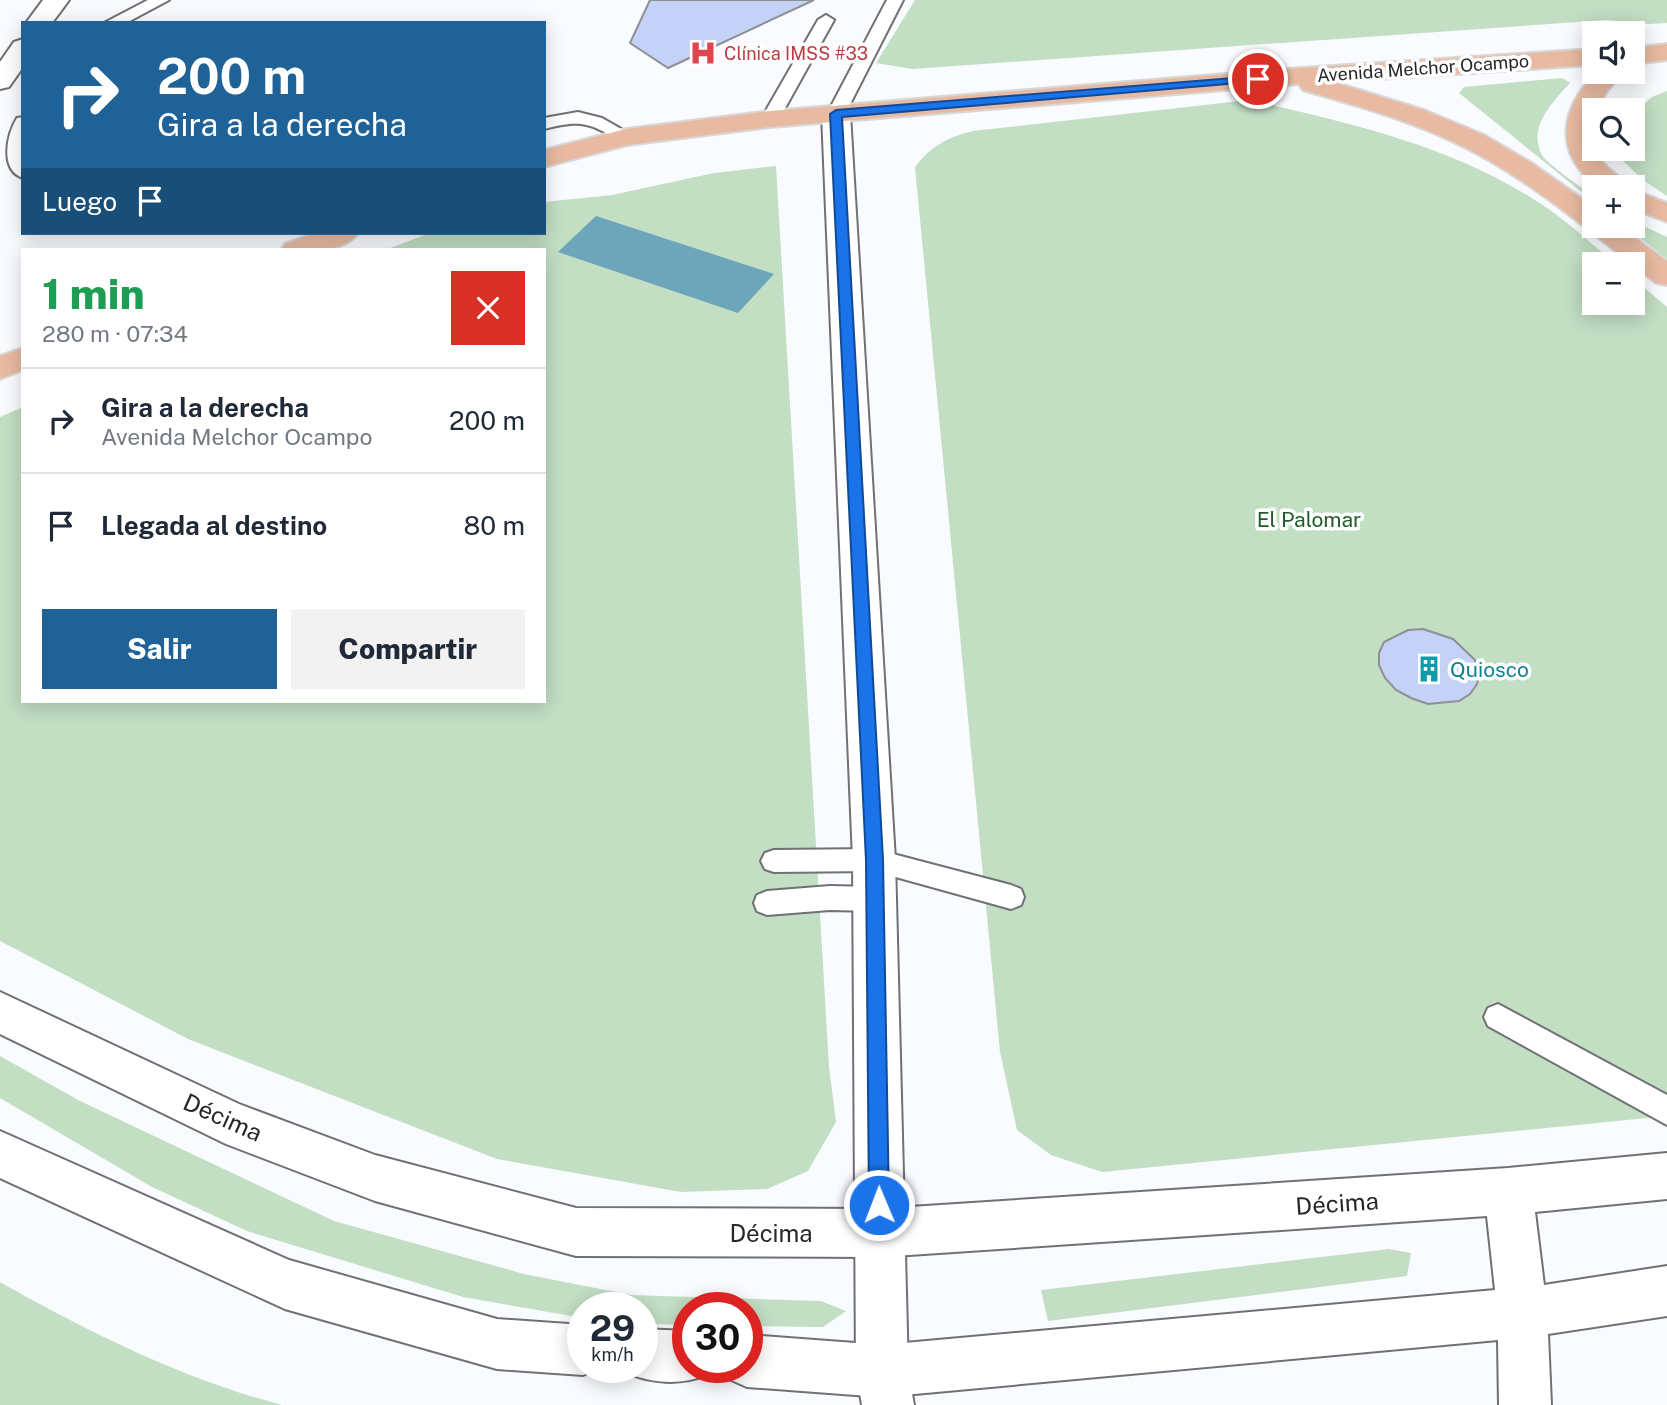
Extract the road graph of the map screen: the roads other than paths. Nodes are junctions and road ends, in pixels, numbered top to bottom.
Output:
1 (56, 0) edge
2 (161, 0) edge
3 (895, 0) edge
4 (826, 20) dead end
5 (40, 21) edge
6 (116, 21) edge
7 (21, 50) edge
8 (1667, 52) edge
9 (1645, 54) edge
10 (1582, 58) edge
11 (1286, 77) junction
12 (0, 81) edge
13 (1598, 84) edge
14 (836, 114) junction
15 (770, 119) junction
16 (546, 123) edge
17 (21, 126) edge
18 (626, 137) junction
19 (546, 158) edge
20 (21, 170) edge
21 (1599, 175) edge
22 (1645, 204) edge
23 (1582, 212) edge
24 (1667, 213) edge
25 (336, 235) edge
26 (1616, 238) edge
27 (302, 244) edge
28 (1667, 276) edge
29 (21, 357) edge
30 (21, 358) edge
31 (0, 362) edge
32 (0, 368) edge
33 (874, 860) junction
34 (774, 861) dead end
35 (1011, 897) dead end
36 (873, 899) junction
37 (767, 903) dead end
38 (0, 1012) edge
39 (1498, 1017) dead end
40 (1667, 1111) edge
41 (0, 1154) edge
42 (1667, 1176) edge
43 (1508, 1191) junction
44 (880, 1233) junction
45 (1667, 1291) edge
46 (1522, 1313) junction
47 (567, 1349) edge
48 (763, 1364) edge
49 (885, 1388) edge
50 (1525, 1405) edge

1 - 5 street
2 - 6 lane
3 - 14 lane
4 - 15 lane
7 - 12 street
8 - 9 main road
10 - 11 main road, Avenida Melchor Ocampo
11 - 14 main road, Avenida Melchor Ocampo
11 - 23 main road
13 - 21 main road
14 - 15 main road, Avenida Melchor Ocampo
14 - 33 street
15 - 18 main road, Avenida Melchor Ocampo
16 - 18 lane
17 - 20 lane
18 - 19 main road, Avenida Melchor Ocampo
22 - 24 main road
25 - 27 main road
26 - 28 main road
29 - 31 main road
30 - 32 main road
33 - 34 lane
33 - 35 lane
33 - 36 street
36 - 37 lane
36 - 44 street
38 - 44 street, Décima
39 - 40 lane
41 - 47 street
42 - 43 street, Décima
43 - 44 street, Décima
43 - 46 street
44 - 49 street
45 - 46 street
46 - 49 street
46 - 50 street
48 - 49 street

